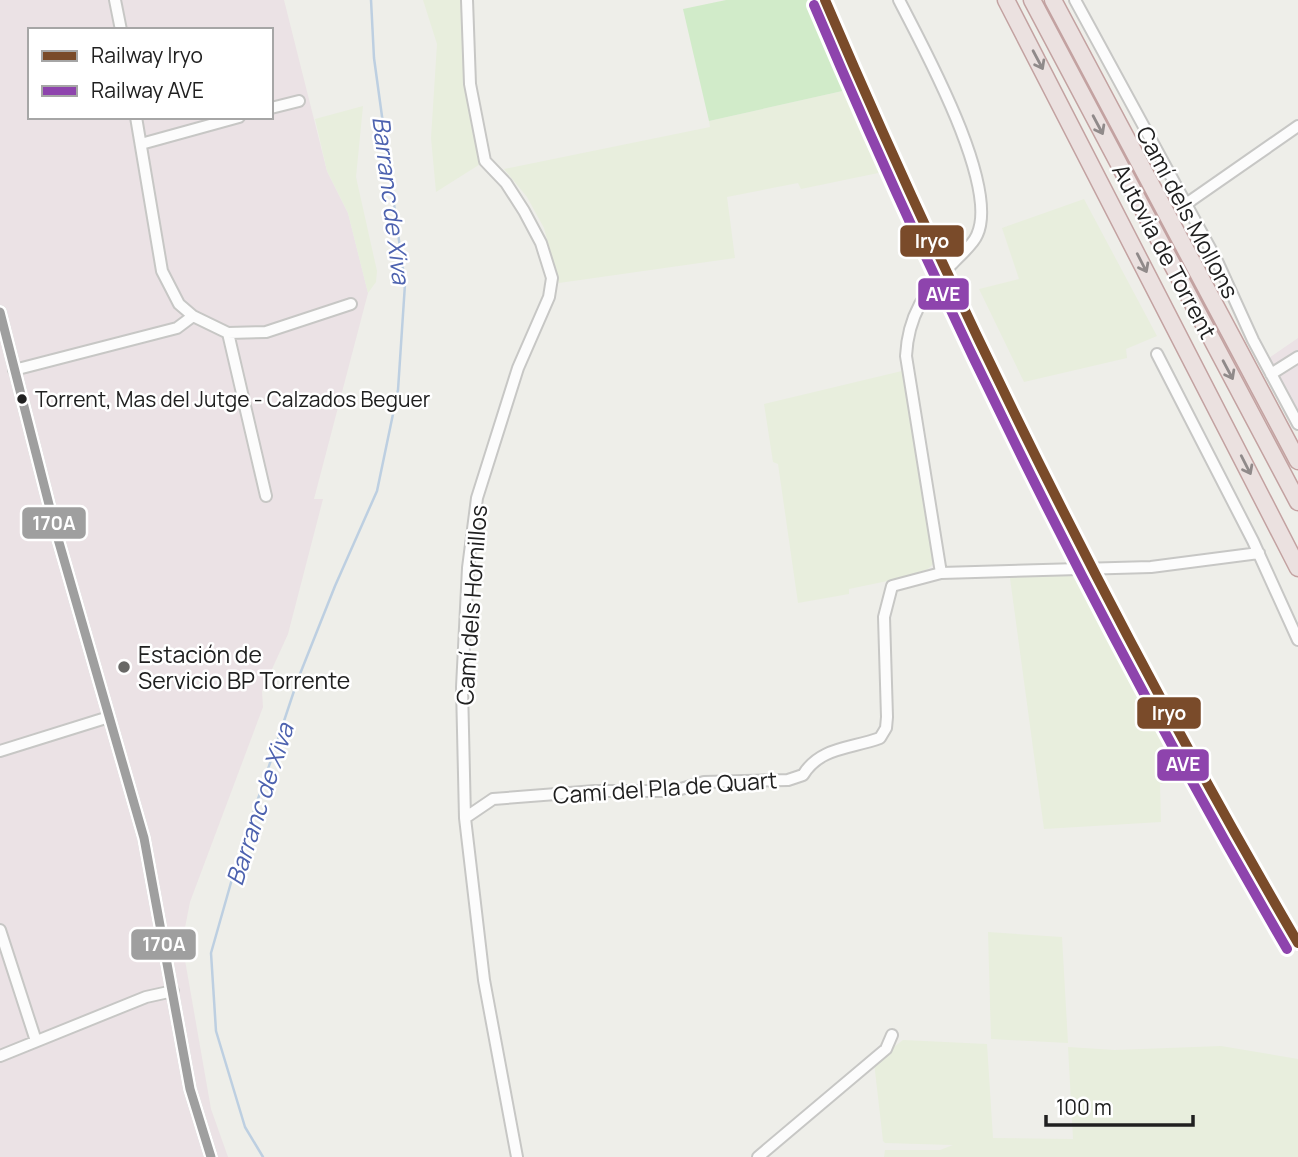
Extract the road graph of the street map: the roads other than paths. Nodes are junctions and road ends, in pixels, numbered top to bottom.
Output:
1 (115, 0) edge
2 (467, 0) edge
3 (900, 0) edge
4 (1006, 0) edge
5 (1032, 0) edge
6 (1053, 0) edge
7 (1075, 0) edge
8 (121, 28) edge
9 (299, 101) dead end
10 (273, 108) edge
11 (136, 119) edge
12 (232, 119) edge
13 (1298, 126) edge
14 (141, 144) junction
15 (1186, 204) junction
16 (351, 304) dead end
17 (0, 312) edge
18 (192, 316) junction
19 (228, 333) junction
20 (1157, 354) dead end
21 (1298, 357) edge
22 (0, 366) edge
23 (13, 366) junction
24 (1271, 374) junction
25 (1298, 424) edge
26 (1298, 461) edge
27 (266, 496) dead end
28 (1298, 502) edge
29 (1259, 554) junction
30 (1298, 568) edge
31 (941, 573) junction
32 (1298, 640) edge
33 (108, 717) junction
34 (0, 751) edge
35 (465, 818) junction
36 (0, 930) edge
37 (173, 991) junction
38 (891, 1035) dead end
39 (36, 1041) junction
40 (0, 1056) edge
41 (211, 1157) edge
42 (517, 1157) edge
43 (758, 1157) edge

1 - 8 street
2 - 35 street, Camí dels Hornillos
3 - 31 street
4 -> 30 highway
5 -> 28 highway, Autovia de Torrent
6 - 26 highway, Autovia de Torrent
7 - 15 street, Camí dels Mollons
9 - 10 street
11 - 14 street
12 - 14 street
13 - 15 street
14 - 18 street
15 - 24 street, Camí dels Mollons
16 - 19 street
17 - 23 street
18 - 19 street
18 - 23 street
19 - 27 street
20 - 29 street
21 - 24 street
22 - 23 street
23 - 33 street
24 - 25 street, Camí dels Mollons
29 - 31 street, Camí del Pla de Quart
29 - 32 street
31 - 35 street, Camí del Pla de Quart
33 - 34 street
33 - 37 street
35 - 42 street, Camí dels Hornillos
36 - 39 street
37 - 39 street
37 - 41 street
38 - 43 street
39 - 40 street

